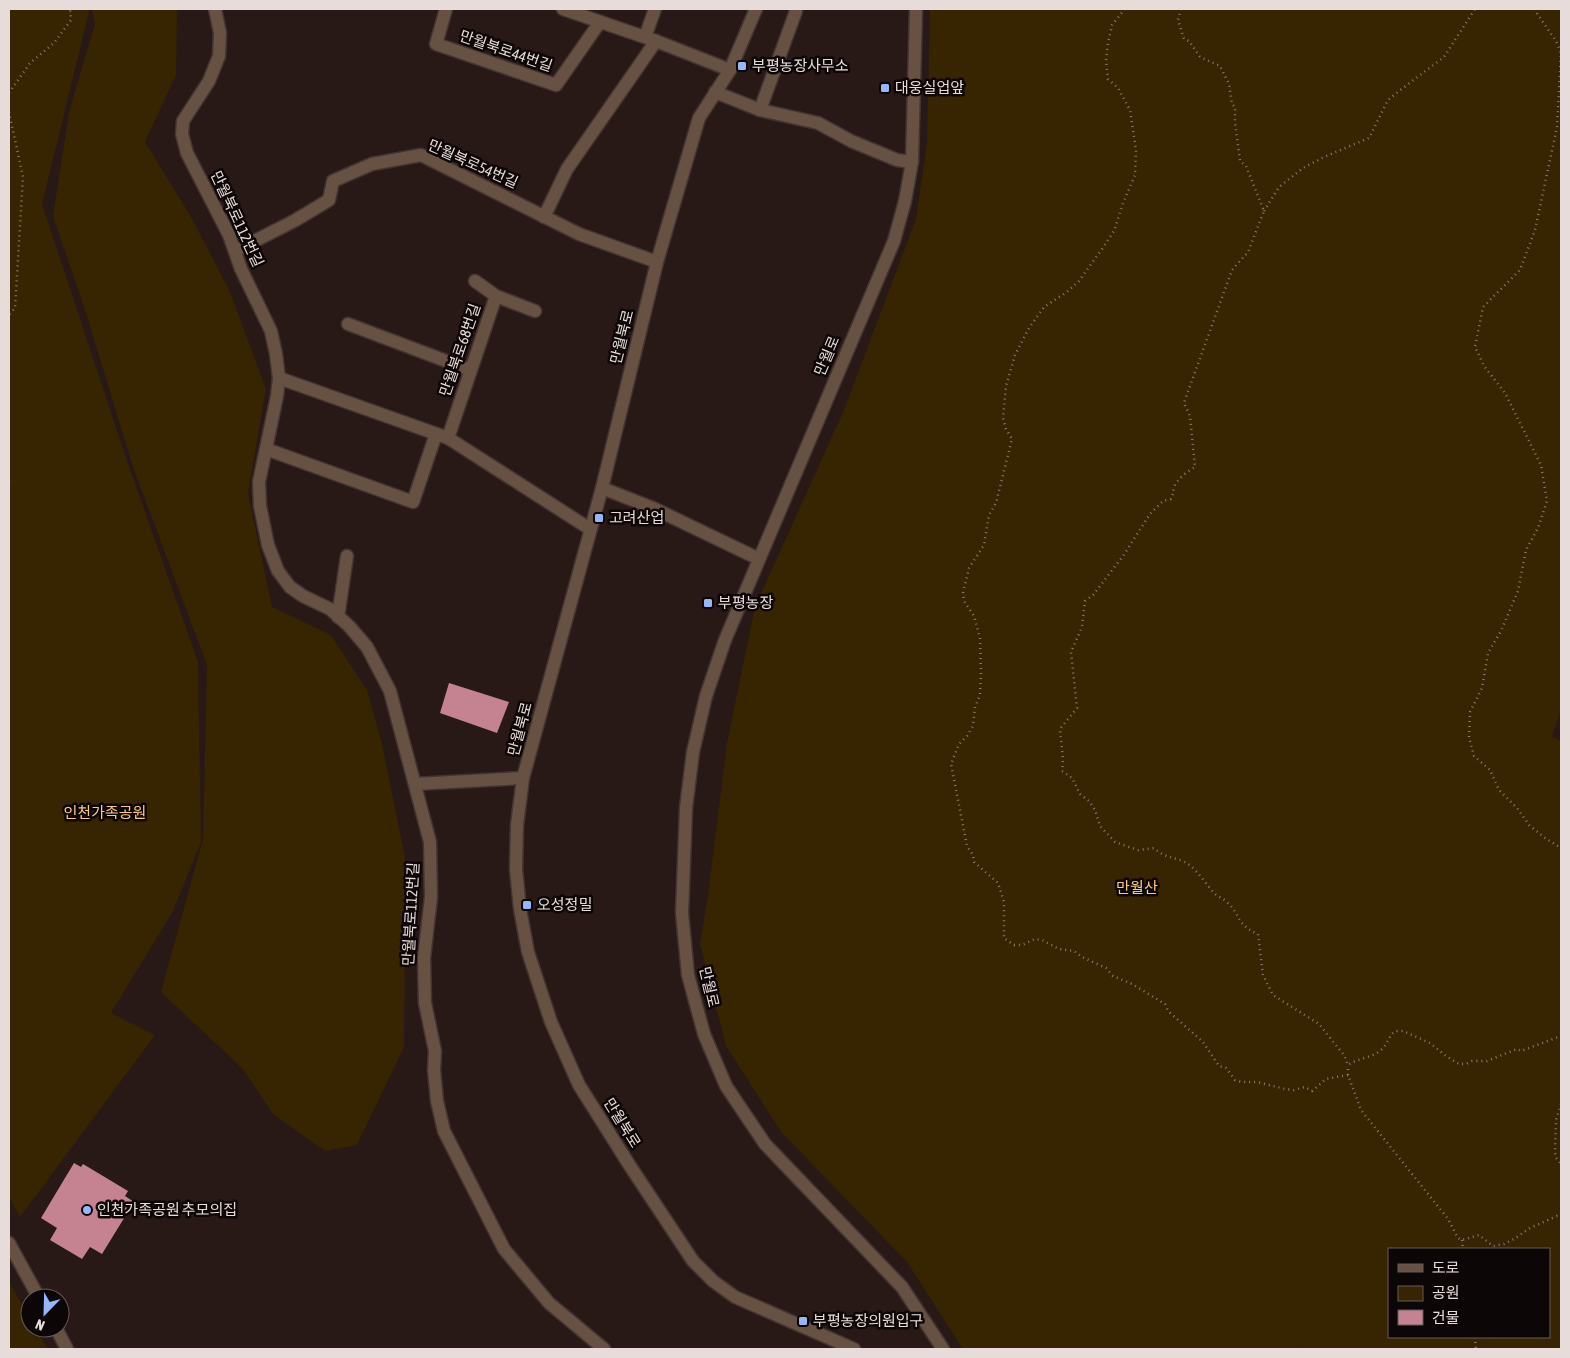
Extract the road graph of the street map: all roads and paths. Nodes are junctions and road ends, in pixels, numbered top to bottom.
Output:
1 (70, 9) edge
2 (216, 9) edge
3 (446, 9) edge
4 (563, 9) edge
5 (655, 9) edge
6 (756, 9) edge
7 (916, 9) edge
8 (1125, 9) edge
9 (1181, 9) edge
10 (1475, 9) edge
11 (1534, 9) edge
12 (796, 11) dead end
13 (600, 22) junction
14 (650, 39) junction
15 (730, 70) junction
16 (715, 92) junction
17 (9, 93) edge
18 (760, 110) junction
19 (9, 112) edge
20 (912, 162) junction
21 (1264, 211) junction
22 (544, 217) junction
23 (235, 251) junction
24 (657, 262) junction
25 (475, 281) dead end
26 (496, 296) junction
27 (535, 312) dead end
28 (9, 315) edge
29 (348, 324) dead end
30 (470, 370) junction
31 (279, 378) junction
32 (442, 436) junction
33 (266, 449) junction
34 (602, 488) junction
35 (590, 529) junction
36 (347, 556) dead end
37 (759, 559) junction
38 (338, 617) junction
39 (523, 778) junction
40 (415, 784) junction
41 (1561, 848) edge
42 (1561, 1036) edge
43 (1348, 1065) junction
44 (1348, 1075) junction
45 (1561, 1104) edge
46 (1561, 1164) edge
47 (1561, 1216) edge
48 (1462, 1240) junction
49 (9, 1243) edge
50 (1463, 1248) edge
51 (34, 1288) edge
52 (62, 1338) edge
53 (68, 1349) edge
54 (604, 1349) edge
55 (852, 1349) edge
56 (943, 1349) edge

1 - 17 path
2 - 23 street, 만월북로112번길
3 - 13 street, 만월북로44번길
4 - 13 street
5 - 14 street
6 - 15 street, 만월북로
7 - 20 street, 만월로
8 - 44 path
9 - 21 path
10 - 21 path
11 - 41 path
12 - 18 street
13 - 14 street
14 - 15 street
14 - 22 street
15 - 16 street, 만월북로
16 - 18 street
16 - 24 street, 만월북로
18 - 20 street
19 - 28 path
20 - 37 street, 만월로
21 - 43 path
22 - 23 street, 만월북로54번길
22 - 24 street, 만월북로54번길
23 - 31 street, 만월북로112번길
24 - 34 street, 만월북로
25 - 26 street, 만월북로68번길
26 - 27 street
26 - 30 street, 만월북로68번길
29 - 30 street
30 - 32 street, 만월북로68번길
31 - 32 street
31 - 33 street, 만월북로112번길
32 - 33 street, 만월북로68번길
32 - 35 street
33 - 38 street, 만월북로112번길
34 - 35 street, 만월북로
34 - 37 street
35 - 39 street, 만월북로
36 - 38 street
37 - 56 street, 만월로
38 - 40 street, 만월북로112번길
39 - 40 street
39 - 55 street, 만월북로
40 - 54 street, 만월북로112번길
42 - 43 path
43 - 44 path
44 - 48 path
45 - 46 path
47 - 48 path
48 - 50 path
49 - 51 street
52 - 53 street

